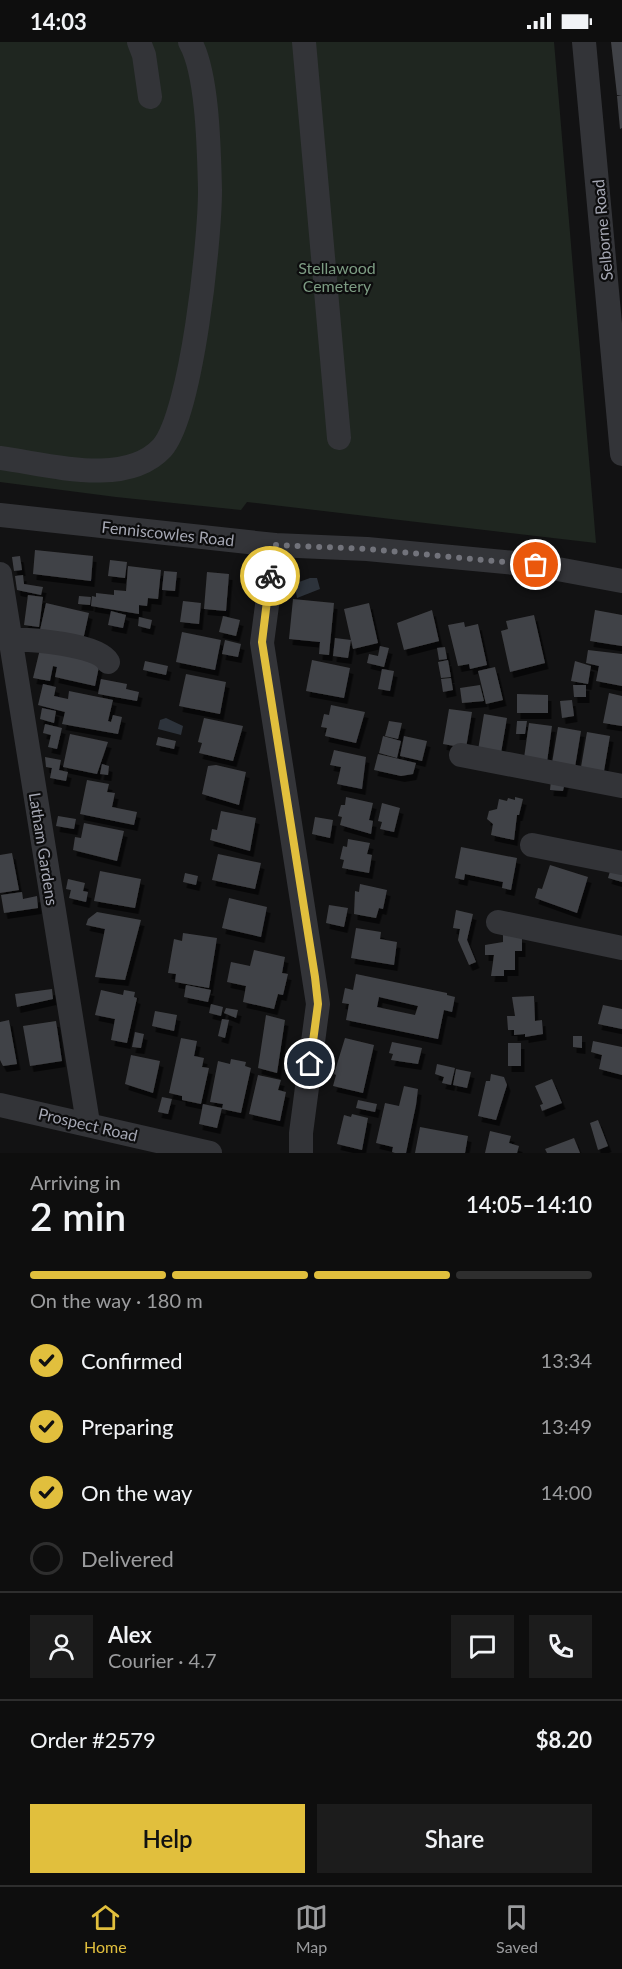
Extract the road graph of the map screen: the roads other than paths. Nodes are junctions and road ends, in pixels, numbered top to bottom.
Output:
1 (139, 42) edge
2 (190, 42) edge
3 (304, 42) edge
4 (584, 42) edge
5 (150, 97) dead end
6 (339, 438) dead end
7 (622, 454) edge
8 (0, 459) edge
9 (0, 515) edge
10 (275, 545) junction
11 (0, 574) edge
12 (622, 581) edge
13 (10, 640) junction
14 (108, 662) dead end
15 (461, 755) dead end
16 (622, 786) edge
17 (532, 844) dead end
18 (622, 863) edge
19 (498, 922) dead end
20 (622, 948) edge
21 (0, 1105) edge
22 (88, 1123) junction
23 (210, 1153) edge
24 (301, 1153) edge

1 - 5 street
2 - 8 street
3 - 6 street
4 - 7 street, Selborne Road
9 - 10 street, Fenniscowles Road
10 - 12 street, Fenniscowles Road
10 - 24 street
11 - 13 street, Latham Gardens
13 - 14 street
13 - 22 street, Latham Gardens
15 - 16 street
17 - 18 street
19 - 20 street
21 - 22 street, Prospect Road
22 - 23 street, Prospect Road

